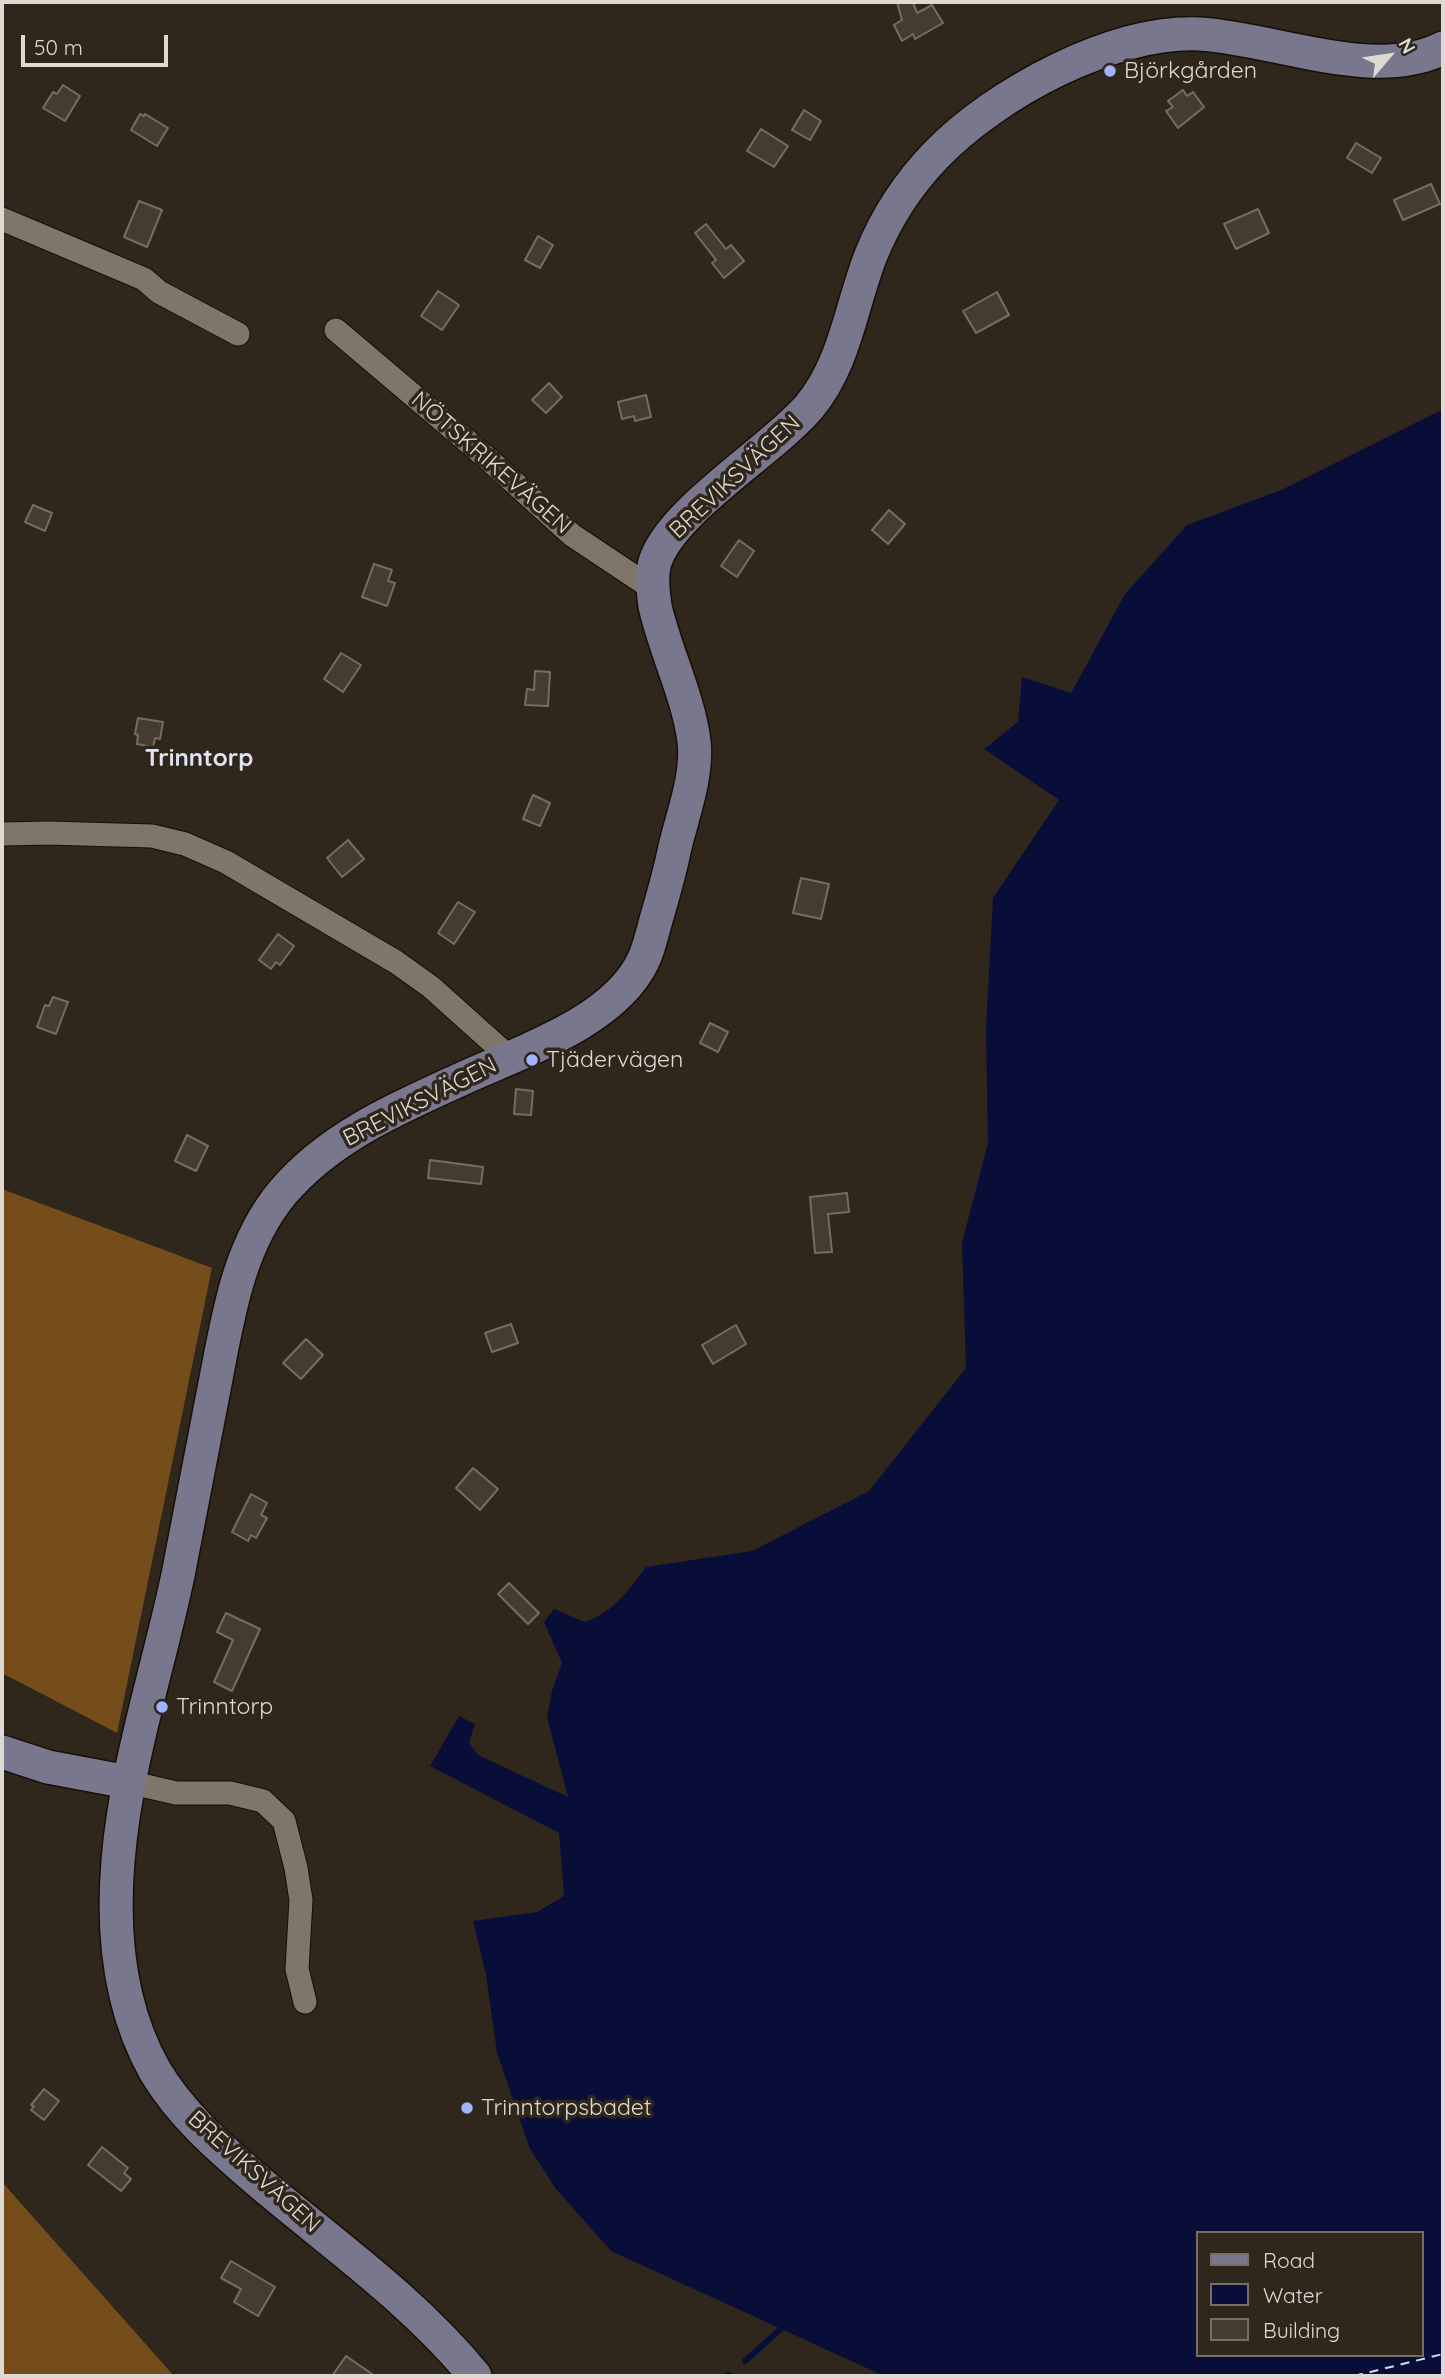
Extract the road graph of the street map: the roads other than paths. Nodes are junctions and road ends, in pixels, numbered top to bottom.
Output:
1 (1443, 48) edge
2 (2, 219) edge
3 (336, 330) dead end
4 (238, 334) dead end
5 (653, 589) junction
6 (2, 834) edge
7 (509, 1057) junction
8 (2, 1752) edge
9 (128, 1782) junction
10 (305, 2002) dead end
11 (475, 2376) edge

1 - 5 main road, BREVIKSVÄGEN
2 - 4 street
3 - 5 street, NÖTSKRIKEVÄGEN
5 - 7 main road, BREVIKSVÄGEN
6 - 7 street
7 - 9 main road, BREVIKSVÄGEN
8 - 9 main road
9 - 10 street
9 - 11 main road, BREVIKSVÄGEN

